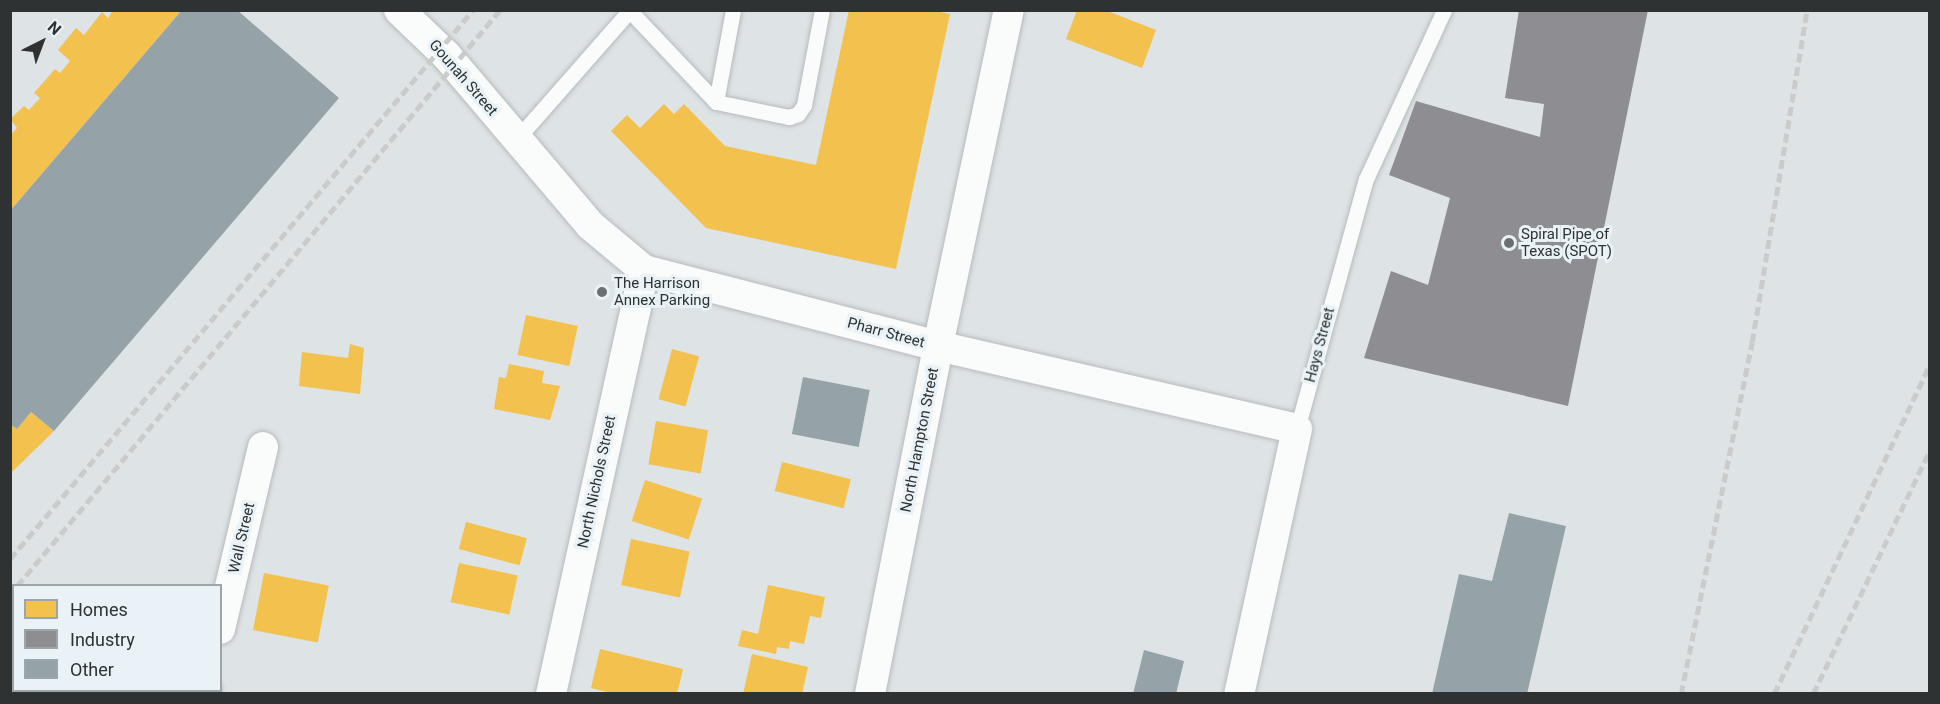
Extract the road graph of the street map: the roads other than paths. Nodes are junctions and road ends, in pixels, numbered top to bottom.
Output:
1 (399, 10) edge
2 (733, 10) edge
3 (822, 10) edge
4 (1009, 10) edge
5 (1444, 10) edge
6 (630, 11) edge
7 (716, 102) junction
8 (519, 145) junction
9 (644, 270) junction
10 (938, 346) junction
11 (1297, 429) junction
12 (263, 447) dead end
13 (222, 621) edge
14 (551, 693) edge
15 (870, 693) edge
16 (1239, 693) edge

1 - 8 street, Gounah Street
2 - 7 lane
3 - 7 lane
4 - 10 street, North Hampton Street
5 - 11 lane, Hays Street
6 - 7 lane
6 - 8 lane
8 - 9 street, Pharr Street
9 - 10 street, Pharr Street
9 - 14 street, North Nichols Street
10 - 11 street, Pharr Street
10 - 15 street, North Hampton Street
11 - 16 street, Hays Street
12 - 13 street, Wall Street

